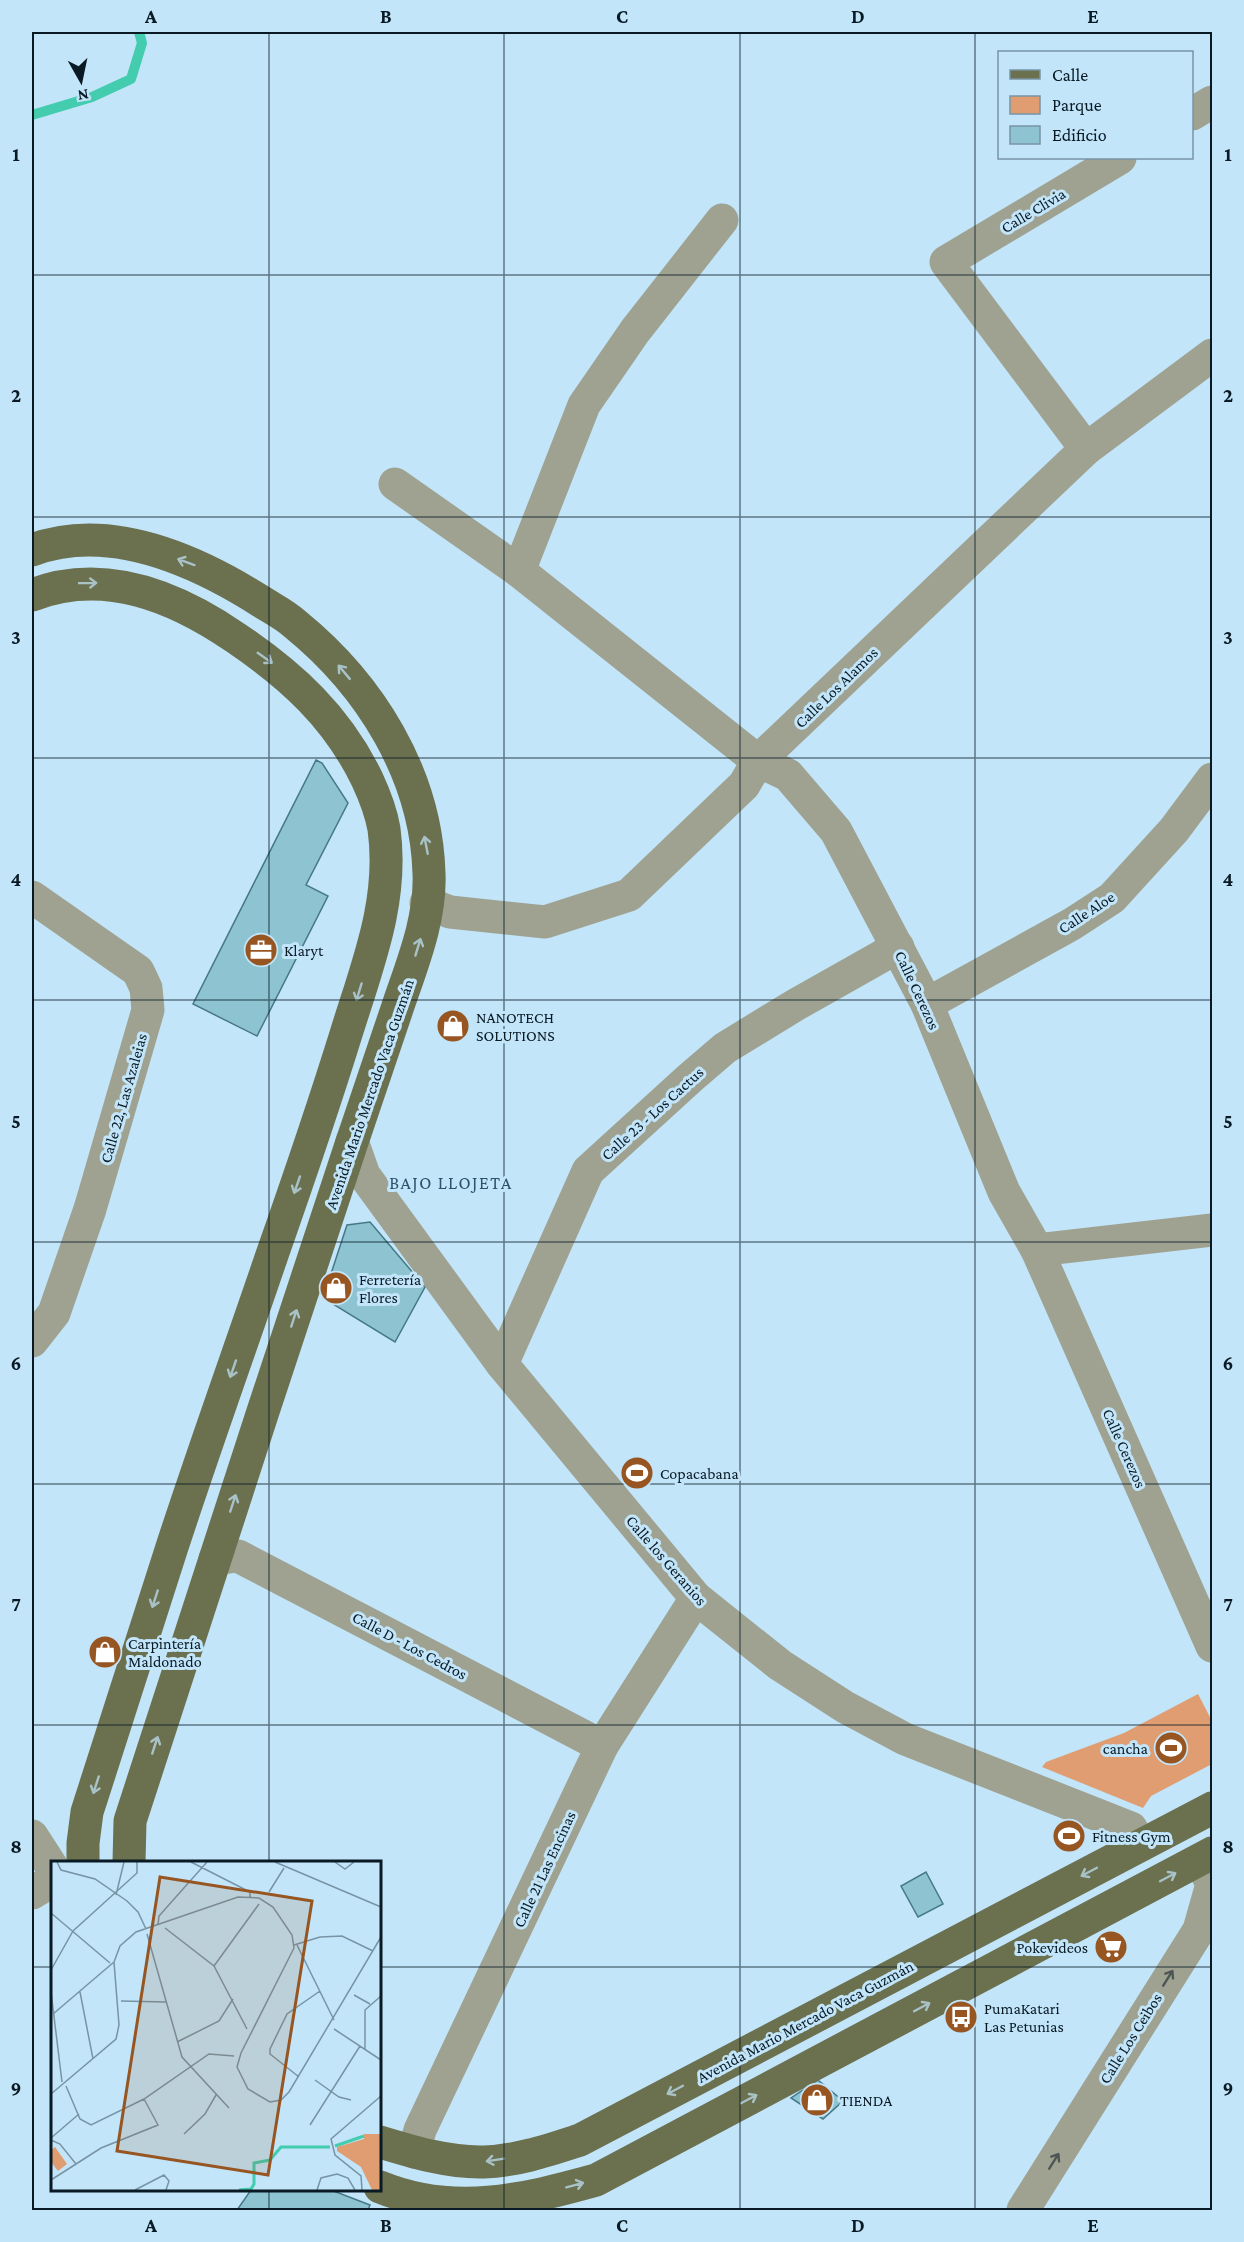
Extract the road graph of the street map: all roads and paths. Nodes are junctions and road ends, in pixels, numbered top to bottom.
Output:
1 (1212, 102) edge
2 (1193, 113) edge
3 (1117, 159) edge
4 (722, 220) dead end
5 (1212, 355) edge
6 (1086, 449) junction
7 (395, 484) dead end
8 (32, 550) edge
9 (519, 571) junction
10 (32, 595) edge
11 (758, 761) junction
12 (1212, 779) edge
13 (385, 895) junction
14 (32, 897) edge
15 (426, 903) junction
16 (898, 947) junction
17 (927, 1004) junction
18 (316, 1129) junction
19 (352, 1141) junction
20 (1212, 1230) edge
21 (1037, 1250) junction
22 (32, 1341) edge
23 (502, 1364) junction
24 (173, 1544) junction
25 (215, 1559) junction
26 (696, 1598) junction
27 (1212, 1646) edge
28 (602, 1746) junction
29 (1212, 1808) edge
30 (32, 1836) edge
31 (1141, 1845) junction
32 (1206, 1857) edge
33 (83, 1861) edge
34 (129, 1861) edge
35 (51, 1865) edge
36 (51, 1882) edge
37 (32, 1893) edge
38 (381, 2142) edge
39 (414, 2152) junction
40 (389, 2191) edge
41 (498, 2206) edge
42 (1023, 2211) edge

1 - 2 street
3 - 6 street, Calle Clivia
4 - 9 street
5 - 6 street, Calle Los Alamos
6 - 11 street, Calle Los Alamos
7 - 9 street, Calle Cerezos
15 -> 8 main road, Avenida Mario Mercado Vaca Guzmán
9 - 11 street, Calle Cerezos
10 -> 13 main road
11 - 15 street, Calle Los Alamos
11 - 16 street, Calle Cerezos
12 - 17 street, Calle Aloe
13 - 15 main road
13 -> 18 main road
14 - 22 street, Calle 22, Las Azaleias
19 -> 15 main road, Avenida Mario Mercado Vaca Guzmán
16 - 17 street, Calle Cerezos
16 - 23 street, Calle 23 - Los Cactus
17 - 21 street, Calle Cerezos
18 - 19 main road
18 -> 24 main road
19 - 23 street, Calle los Geranios
25 -> 19 main road, Avenida Mario Mercado Vaca Guzmán
20 - 21 street
21 - 27 street, Calle Cerezos
23 - 26 street, Calle los Geranios
24 - 25 main road
24 -> 33 main road
25 - 28 street, Calle D - Los Cedros
34 -> 25 main road, Avenida Mario Mercado Vaca Guzmán
26 - 28 street, Calle 21 Las Encinas
26 - 31 street, Calle los Geranios
28 - 39 street, Calle 21 Las Encinas
29 - 31 main road, Avenida Mario Mercado Vaca Guzmán
30 - 35 street
31 -> 39 main road, Avenida Mario Mercado Vaca Guzmán
41 -> 32 main road
42 -> 32 street, Calle Los Ceibos
36 - 37 street
38 - 39 main road, Avenida Mario Mercado Vaca Guzmán
39 - 40 main road
40 - 41 main road

